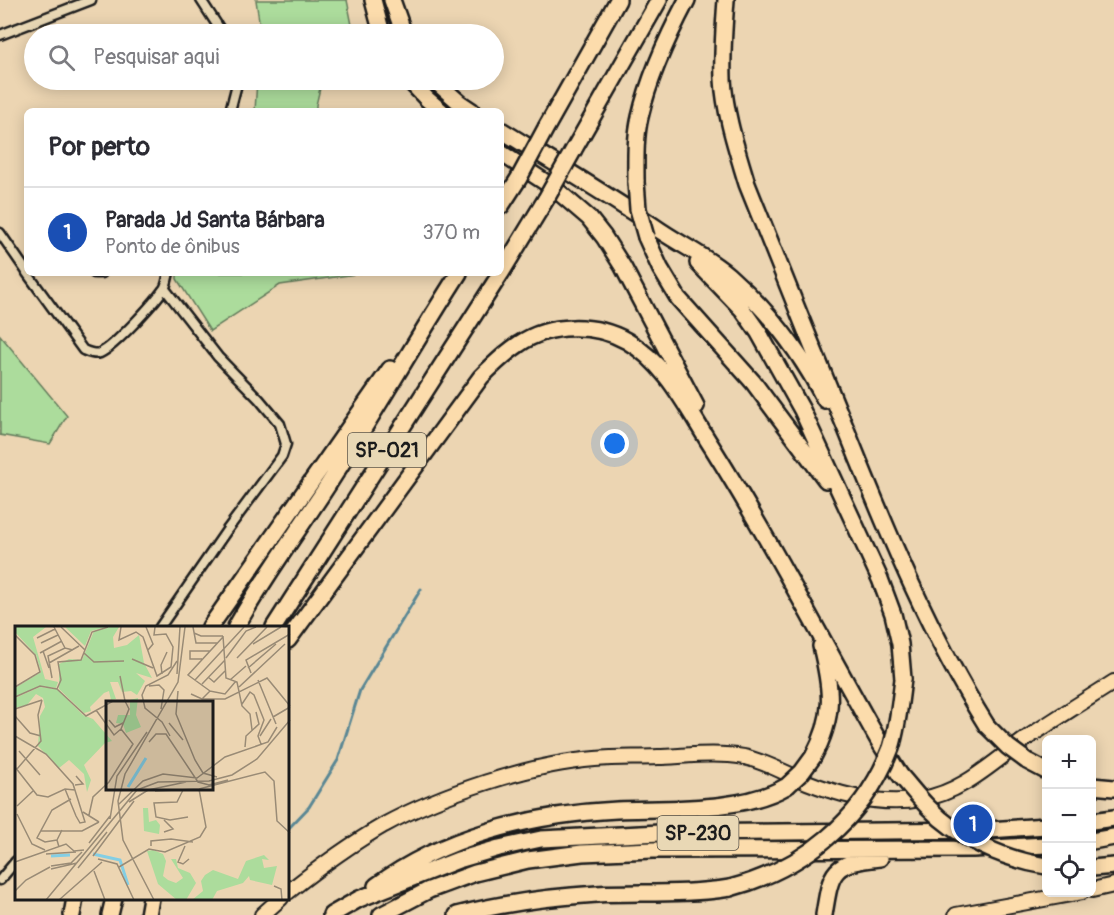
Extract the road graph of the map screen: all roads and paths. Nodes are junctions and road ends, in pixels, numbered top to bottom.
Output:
1 (92, 0) edge
2 (201, 0) edge
3 (373, 0) edge
4 (392, 0) edge
5 (606, 0) edge
6 (618, 0) edge
7 (659, 0) edge
8 (687, 0) edge
9 (726, 0) edge
10 (29, 24) edge
11 (217, 24) edge
12 (379, 24) edge
13 (400, 24) edge
14 (24, 26) edge
15 (0, 35) edge
16 (570, 86) junction
17 (235, 90) edge
18 (419, 90) edge
19 (446, 90) edge
20 (231, 108) edge
21 (438, 108) edge
22 (468, 108) edge
23 (504, 132) edge
24 (504, 155) edge
25 (504, 201) edge
26 (0, 233) edge
27 (652, 233) junction
28 (504, 268) edge
29 (24, 269) edge
30 (29, 276) edge
31 (168, 276) edge
32 (457, 276) edge
33 (499, 276) edge
34 (165, 289) junction
35 (445, 294) junction
36 (868, 483) junction
37 (737, 488) junction
38 (850, 514) junction
39 (161, 626) edge
40 (211, 626) edge
41 (237, 626) edge
42 (275, 626) edge
43 (817, 629) junction
44 (290, 637) edge
45 (1114, 682) edge
46 (1042, 768) edge
47 (1096, 786) edge
48 (1114, 788) edge
49 (1114, 818) edge
50 (1096, 820) edge
51 (1042, 826) edge
52 (1114, 837) edge
53 (1096, 840) edge
54 (1042, 845) edge
55 (973, 849) junction
56 (15, 862) edge
57 (1042, 865) edge
58 (1114, 866) edge
59 (1096, 868) edge
60 (0, 880) edge
61 (1114, 885) edge
62 (1096, 889) edge
63 (290, 891) edge
64 (1057, 897) edge
65 (359, 899) junction
66 (75, 900) edge
67 (151, 900) edge
68 (279, 900) edge
69 (72, 915) edge
70 (148, 915) edge
71 (262, 915) edge
72 (331, 915) edge
73 (381, 915) edge
74 (457, 915) edge
75 (824, 915) edge
76 (965, 915) edge

1 - 10 street
2 - 11 street
3 - 12 highway
4 - 13 highway
5 - 16 highway
6 - 16 highway
7 - 28 highway, SP-021, bridge
8 - 27 highway, bridge
9 - 36 highway
14 - 15 street
16 - 25 highway, bridge
17 - 20 street
18 - 21 highway
19 - 22 highway
23 - 27 highway
24 - 37 highway
26 - 29 street
27 - 36 highway
27 - 38 highway
27 - 38 highway
30 - 34 street
31 - 34 street
32 - 35 highway, SP-021
33 - 42 highway, SP-021
34 - 39 street
35 - 40 highway
35 - 41 highway, SP-021
36 - 46 highway, bridge
37 - 43 highway
37 - 44 highway
38 - 74 highway, bridge
43 - 57 highway, bridge
43 - 65 highway, bridge
45 - 63 main road
47 - 48 highway
49 - 50 highway
51 - 65 highway, SP-230
52 - 53 highway
54 - 55 highway, SP-230
55 - 73 highway, SP-230
55 - 75 highway
56 - 60 street
58 - 59 highway
61 - 62 main road
64 - 76 main road
65 - 72 highway, SP-230
66 - 69 highway
67 - 70 highway
68 - 71 main road

